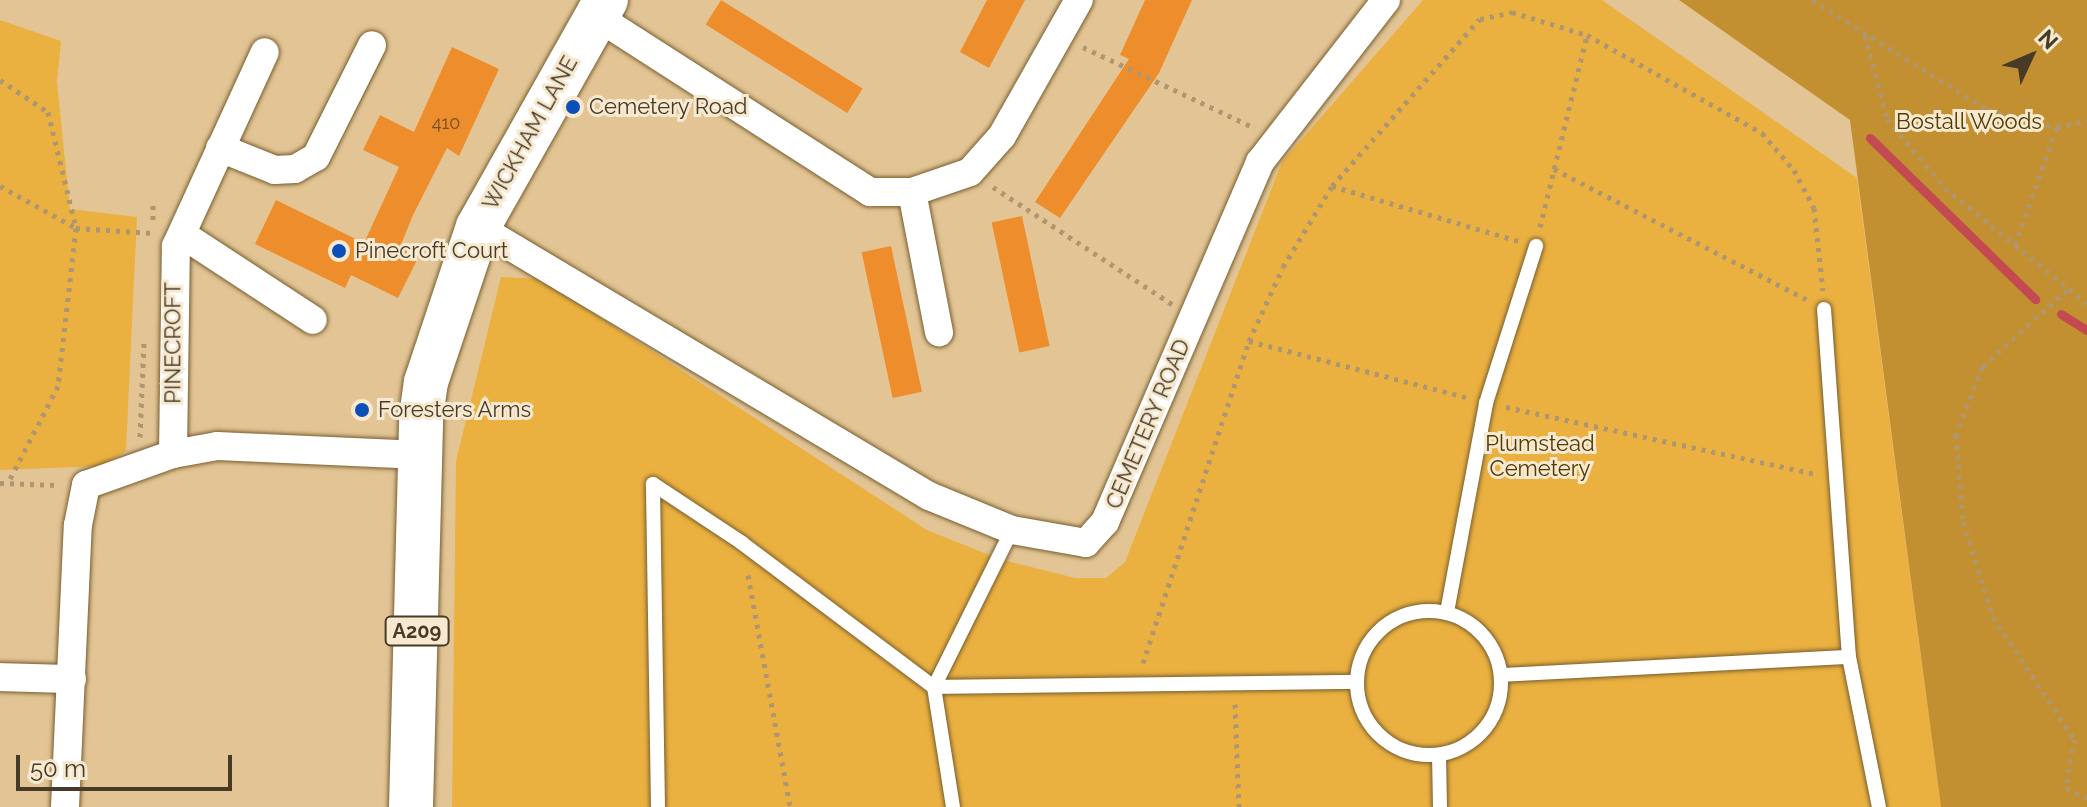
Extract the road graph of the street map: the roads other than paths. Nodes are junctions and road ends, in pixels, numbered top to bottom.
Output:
1 (1079, 0) edge
2 (1386, 0) edge
3 (601, 8) edge
4 (372, 45) dead end
5 (265, 52) dead end
6 (220, 148) junction
7 (912, 192) junction
8 (478, 227) junction
9 (183, 235) junction
10 (1536, 246) road end
11 (1824, 309) road end
12 (313, 320) dead end
13 (939, 332) dead end
14 (173, 454) junction
15 (421, 455) junction
16 (1012, 530) junction
17 (1447, 612) junction
18 (1849, 657) junction
19 (1501, 675) junction
20 (0, 677) edge
21 (72, 679) junction
22 (1356, 682) junction
23 (934, 687) junction
24 (1439, 755) junction
25 (65, 807) edge
26 (411, 807) edge
27 (658, 807) edge
28 (953, 807) edge
29 (1440, 807) edge
30 (1879, 807) edge

1 - 7 street
2 - 16 street, CEMETERY ROAD
3 - 7 street
3 - 8 main road, WICKHAM LANE / A209
4 - 6 street
5 - 6 street, PINECROFT
6 - 9 street, PINECROFT
7 - 13 street
8 - 15 main road, WICKHAM LANE / A209
8 - 16 street, CEMETERY ROAD
9 - 12 street
9 - 14 street, PINECROFT
10 - 17 lane
11 - 18 lane
14 - 15 street
14 - 21 street
15 - 26 main road, A209
16 - 23 lane
17 - 19 lane
17 - 22 lane
18 - 19 lane
18 - 30 lane
19 - 24 lane
20 - 21 street
21 - 25 street
22 - 23 lane
22 - 24 lane
23 - 27 lane
23 - 28 lane
24 - 29 lane

